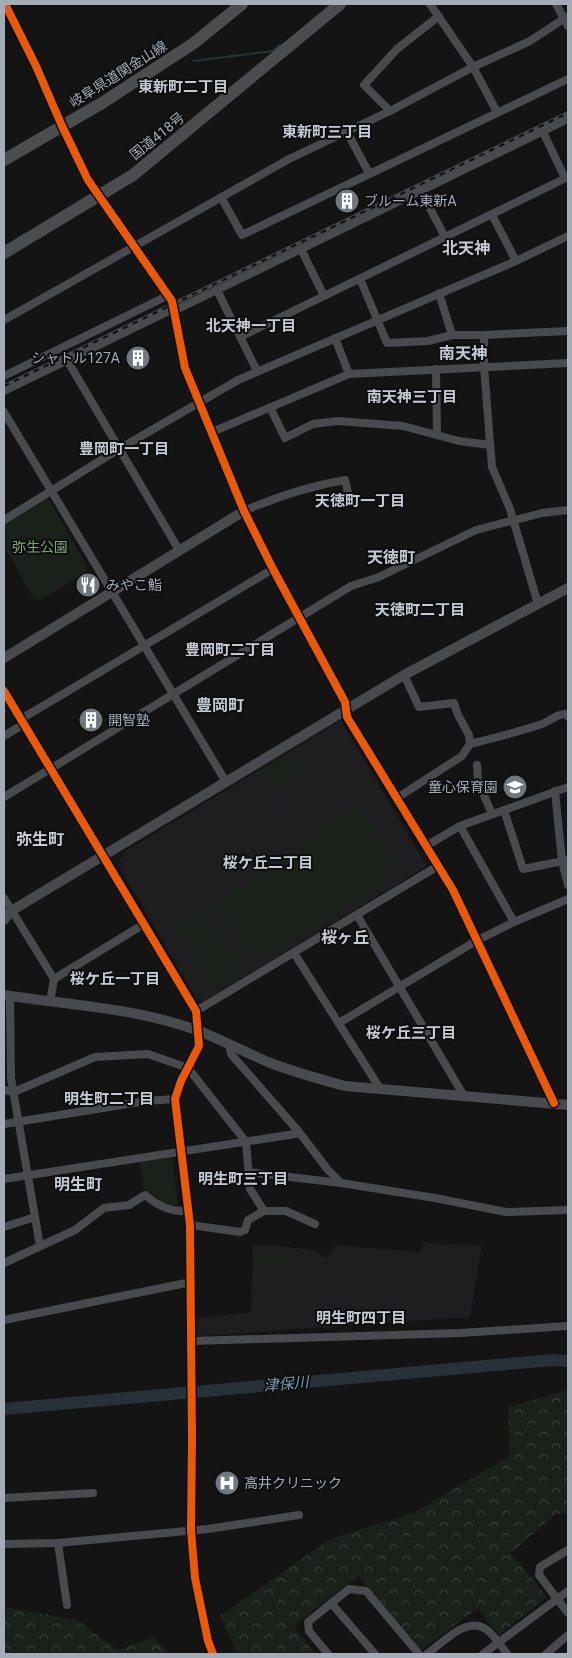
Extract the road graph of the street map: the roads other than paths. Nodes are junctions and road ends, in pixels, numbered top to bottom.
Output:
1 (5, 4) edge
2 (242, 4) edge
3 (340, 4) edge
4 (430, 4) edge
5 (556, 4) edge
6 (439, 16) junction
7 (567, 20) edge
8 (473, 67) junction
9 (568, 79) edge
10 (390, 111) junction
11 (497, 112) junction
12 (568, 119) edge
13 (62, 126) junction
14 (347, 132) junction
15 (543, 132) junction
16 (4, 160) edge
17 (368, 173) junction
18 (567, 178) edge
19 (421, 191) junction
20 (99, 196) junction
21 (221, 197) junction
22 (492, 215) junction
23 (568, 236) edge
24 (445, 237) junction
25 (135, 246) junction
26 (302, 248) junction
27 (4, 253) edge
28 (516, 260) junction
29 (360, 279) junction
30 (217, 290) junction
31 (439, 293) junction
32 (169, 295) junction
33 (324, 296) junction
34 (174, 309) junction
35 (378, 319) junction
36 (4, 320) edge
37 (568, 331) edge
38 (452, 335) junction
39 (484, 336) junction
40 (240, 337) junction
41 (335, 338) junction
42 (67, 360) junction
43 (568, 363) edge
44 (484, 367) junction
45 (436, 369) junction
46 (257, 371) junction
47 (349, 374) junction
48 (4, 376) edge
49 (4, 391) edge
50 (199, 402) junction
51 (270, 407) junction
52 (4, 412) edge
53 (212, 432) junction
54 (437, 434) junction
55 (490, 445) junction
56 (119, 449) junction
57 (52, 491) junction
58 (348, 493) dead end
59 (568, 510) edge
60 (244, 511) junction
61 (4, 520) edge
62 (513, 521) junction
63 (180, 550) junction
64 (273, 569) junction
65 (568, 588) edge
66 (111, 592) junction
67 (538, 604) junction
68 (299, 618) junction
69 (144, 646) junction
70 (4, 658) edge
71 (404, 675) junction
72 (4, 691) edge
73 (173, 694) junction
74 (346, 710) junction
75 (568, 717) edge
76 (23, 722) junction
77 (4, 736) edge
78 (470, 744) junction
79 (477, 765) dead end
80 (51, 768) junction
81 (226, 782) junction
82 (568, 786) edge
83 (555, 791) junction
84 (4, 797) edge
85 (397, 798) junction
86 (504, 810) junction
87 (492, 814) junction
88 (460, 826) junction
89 (426, 846) junction
90 (104, 856) junction
91 (565, 860) edge
92 (438, 866) junction
93 (568, 885) edge
94 (4, 898) edge
95 (568, 899) edge
96 (11, 911) junction
97 (356, 915) junction
98 (4, 920) edge
99 (514, 922) junction
100 (144, 924) junction
101 (476, 941) junction
102 (294, 953) junction
103 (54, 979) junction
104 (399, 986) junction
105 (7, 996) edge
106 (50, 1002) junction
107 (196, 1011) junction
108 (340, 1023) junction
109 (199, 1031) junction
110 (230, 1045) junction
111 (188, 1068) junction
112 (4, 1090) edge
113 (381, 1090) junction
114 (14, 1092) junction
115 (464, 1096) junction
116 (176, 1099) junction
117 (554, 1103) junction
118 (568, 1105) edge
119 (19, 1122) junction
120 (4, 1124) edge
121 (299, 1132) junction
122 (246, 1142) junction
123 (182, 1152) junction
124 (248, 1172) junction
125 (28, 1175) junction
126 (4, 1179) edge
127 (341, 1183) junction
128 (568, 1210) edge
129 (190, 1211) junction
130 (264, 1211) junction
131 (35, 1216) junction
132 (315, 1224) dead end
133 (190, 1225) junction
134 (4, 1226) edge
135 (40, 1246) junction
136 (4, 1263) edge
137 (191, 1282) junction
138 (4, 1320) edge
139 (568, 1326) edge
140 (192, 1345) junction
141 (93, 1494) dead end
142 (4, 1498) edge
143 (299, 1515) dead end
144 (191, 1530) junction
145 (58, 1543) junction
146 (4, 1544) edge
147 (568, 1550) edge
148 (568, 1591) edge
149 (558, 1598) junction
150 (332, 1603) junction
151 (67, 1605) dead end
152 (568, 1613) edge
153 (568, 1635) edge
154 (498, 1642) junction
155 (213, 1654) edge
156 (328, 1654) edge
157 (374, 1654) edge
158 (419, 1654) edge
159 (427, 1654) edge
160 (483, 1654) edge
161 (508, 1654) edge
162 (546, 1654) edge

1 - 13 street
2 - 13 main road, 岐阜県道関金山線
3 - 20 highway, 国道418号
4 - 6 street
5 - 7 street
6 - 8 street
6 - 10 street
7 - 8 street
8 - 10 street
8 - 11 street
9 - 11 street
10 - 14 street
11 - 17 street
12 - 15 street
13 - 16 main road, 岐阜県道関金山線
13 - 20 street
14 - 17 street
14 - 21 street
15 - 18 street
15 - 19 street
17 - 21 street
18 - 22 street
19 - 24 street
19 - 26 street
20 - 25 street
20 - 27 highway, 国道418号
21 - 25 street
22 - 24 street
22 - 28 street
23 - 28 street
24 - 29 street
25 - 32 street
25 - 36 street
26 - 30 street
26 - 33 street
28 - 31 street
29 - 33 street
29 - 35 street
30 - 34 street
30 - 40 street
31 - 35 street
31 - 38 street
32 - 34 street
32 - 48 street
33 - 40 street
34 - 42 street
34 - 50 street
35 - 38 street
35 - 41 street
37 - 39 street
38 - 39 street
39 - 44 street
40 - 46 street
41 - 46 street
41 - 47 street
42 - 49 street
42 - 56 street
43 - 44 street
44 - 45 street
44 - 55 street
45 - 47 street
45 - 54 street
46 - 50 street
47 - 51 street
50 - 53 street
50 - 56 street
51 - 53 street
51 - 54 street
52 - 57 street
53 - 60 street
54 - 55 street
55 - 62 street
56 - 57 street
56 - 63 street
57 - 61 street
57 - 66 street
58 - 60 street
59 - 62 street
60 - 63 street
60 - 64 street
62 - 67 street
62 - 68 street
63 - 66 street
64 - 68 street
64 - 69 street
65 - 67 street
66 - 69 street
66 - 70 street
67 - 71 street
68 - 73 street
68 - 74 street
69 - 73 street
69 - 76 street
71 - 74 street
71 - 78 street
72 - 76 street
73 - 80 street
73 - 81 street
74 - 81 street
74 - 85 street
75 - 78 street
76 - 77 street
76 - 80 street
78 - 85 street
79 - 87 street
80 - 84 street
80 - 90 street
81 - 90 street
82 - 83 street
83 - 86 street
83 - 91 street
85 - 89 street
86 - 87 street
86 - 91 street
87 - 88 street
88 - 89 street
88 - 99 street
89 - 92 street
90 - 96 street
90 - 100 street
91 - 93 street
92 - 97 street
92 - 101 street
94 - 96 street
95 - 99 street
96 - 98 street
96 - 103 street
97 - 102 street
97 - 104 street
99 - 101 street
100 - 103 street
100 - 107 street
101 - 104 street
101 - 117 street
102 - 107 street
102 - 108 street
103 - 106 street
104 - 108 street
104 - 115 street
105 - 106 street
105 - 114 street
106 - 109 street
107 - 109 street
108 - 113 street
109 - 110 street
109 - 111 street
110 - 113 street
110 - 121 street
111 - 114 street
111 - 116 street
111 - 122 street
112 - 114 street
113 - 115 street
114 - 119 street
115 - 117 street
116 - 119 street
116 - 123 street
117 - 118 street
119 - 120 street
119 - 125 street
121 - 122 street
121 - 127 street
122 - 123 street
122 - 124 street
123 - 125 street
123 - 129 street
124 - 127 street
124 - 130 street
125 - 126 street
125 - 131 street
127 - 128 street
129 - 133 street
129 - 135 street
130 - 132 street
130 - 133 street
131 - 134 street
131 - 135 street
133 - 137 street
135 - 136 street
137 - 138 street
137 - 140 street
139 - 140 street
140 - 144 street
141 - 142 street
143 - 144 street
144 - 145 street
144 - 155 street
145 - 146 street
145 - 151 street
147 - 149 street
148 - 149 street
149 - 152 street
149 - 154 street
150 - 156 street
150 - 157 street
150 - 158 street
153 - 162 street
154 - 159 street
154 - 160 street
154 - 161 street

